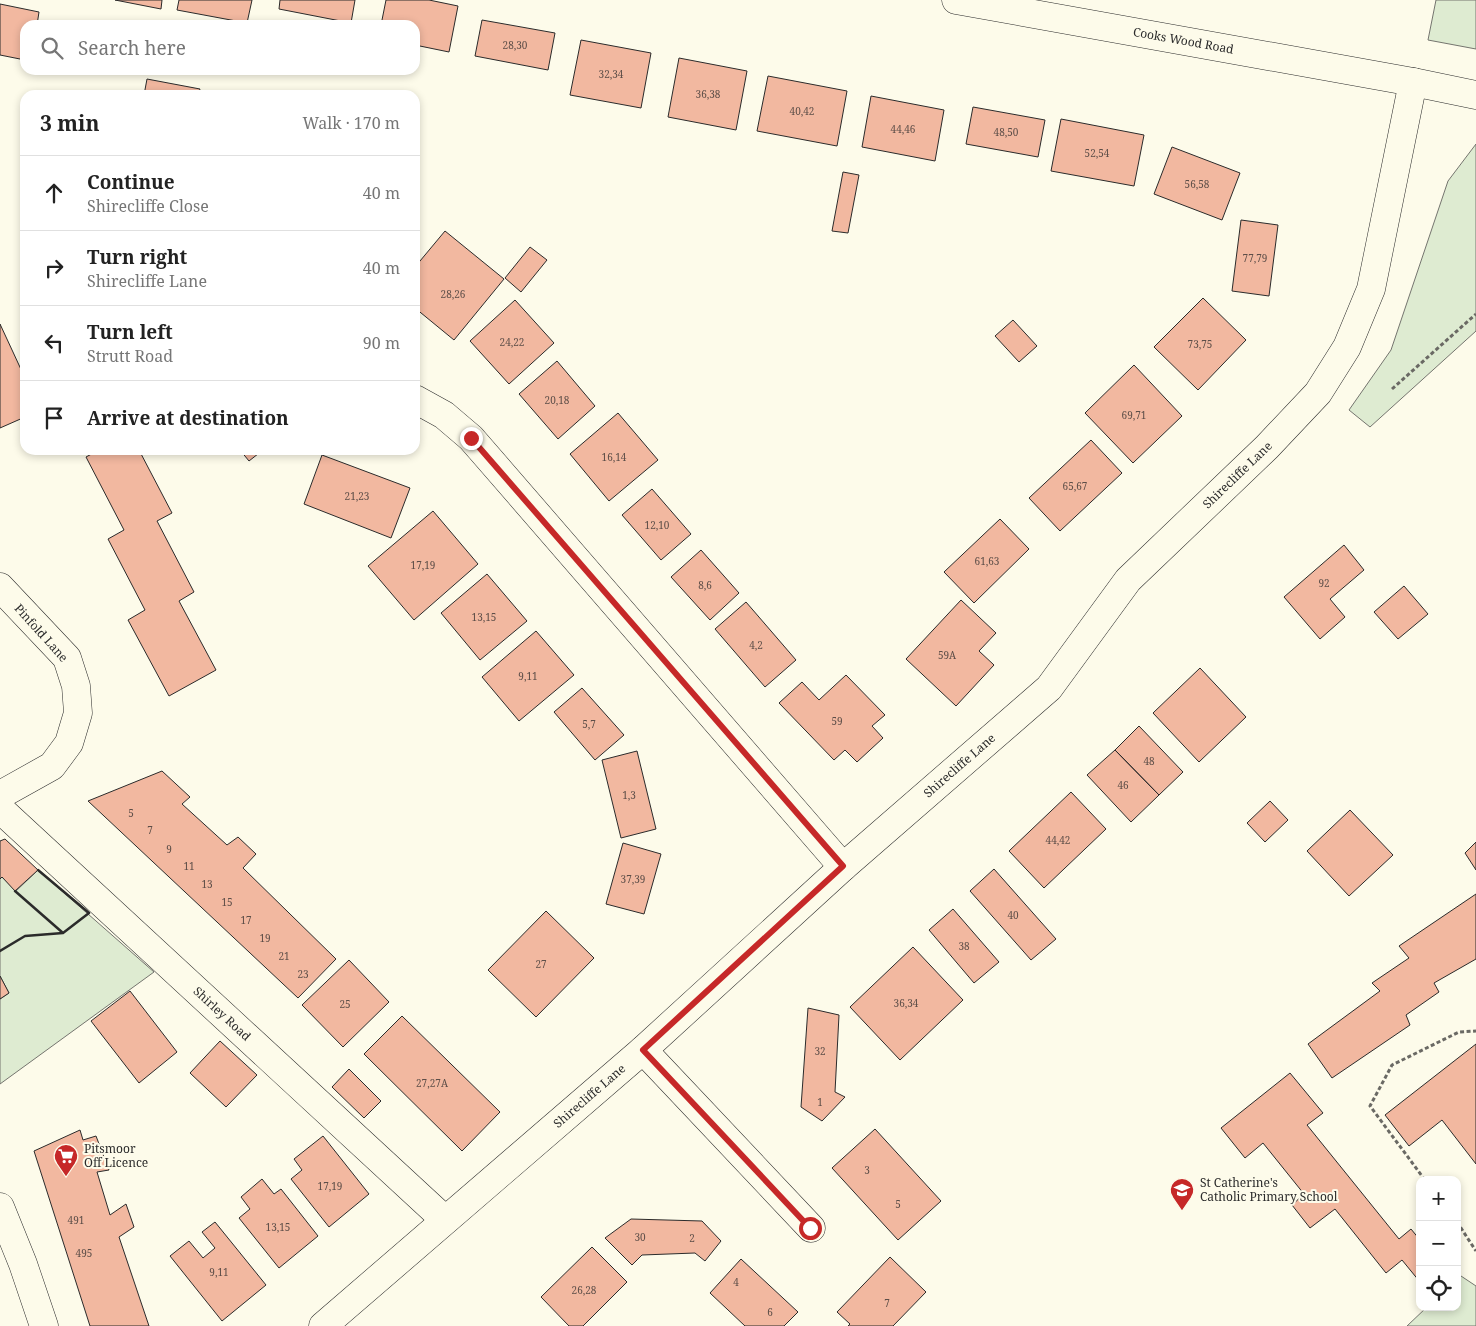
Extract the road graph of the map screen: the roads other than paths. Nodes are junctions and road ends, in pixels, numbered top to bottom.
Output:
1 (956, 0) edge
2 (1413, 82) junction
3 (1476, 95) edge
4 (420, 402) edge
5 (0, 587) edge
6 (0, 795) edge
7 (0, 809) edge
8 (843, 866) junction
9 (643, 1050) junction
10 (0, 1207) edge
11 (445, 1220) junction
12 (810, 1228) dead end
13 (44, 1326) edge
14 (323, 1326) edge

1 - 2 street, Cooks Wood Road
2 - 3 street, Cooks Wood Road
2 - 8 street, Shirecliffe Lane
4 - 8 street
5 - 6 street, Pinfold Lane
7 - 11 street, Shirley Road
8 - 9 street, Shirecliffe Lane
9 - 11 street, Shirecliffe Lane
9 - 12 street
10 - 13 street
11 - 14 street, Shirecliffe Lane

